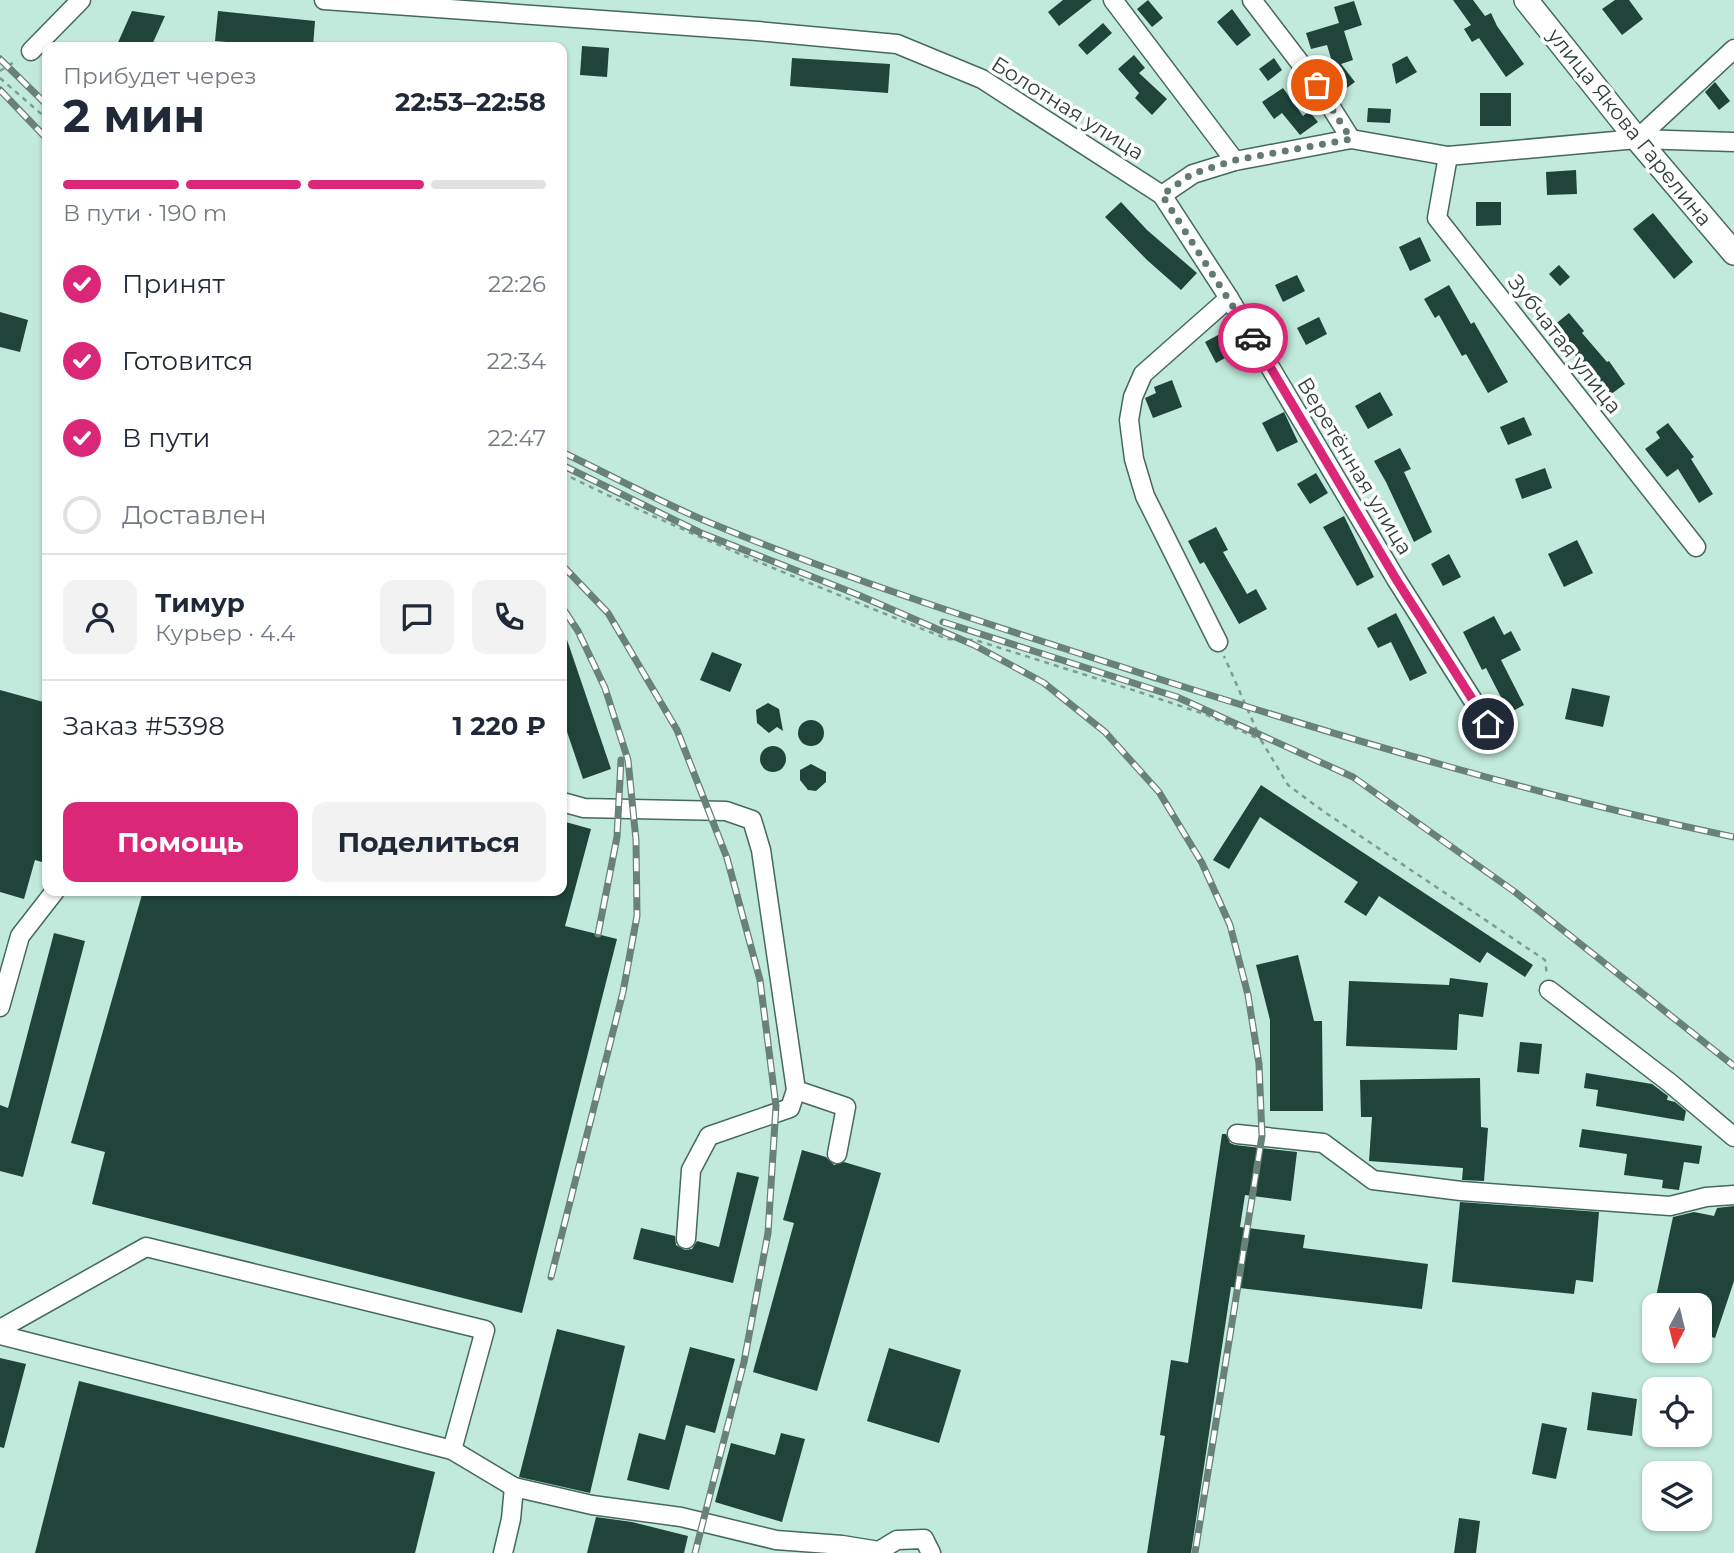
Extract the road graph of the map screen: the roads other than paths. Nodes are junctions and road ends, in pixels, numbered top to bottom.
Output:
1 (81, 0) edge
2 (324, 0) edge
3 (1113, 0) edge
4 (1252, 0) edge
5 (1526, 0) edge
6 (1734, 49) edge
7 (31, 51) road end
8 (1351, 139) junction
9 (1637, 139) junction
10 (1734, 142) edge
11 (1448, 156) junction
12 (1235, 160) junction
13 (1162, 195) junction
14 (1734, 253) edge
15 (1229, 298) junction
16 (1696, 547) dead end
17 (1218, 642) road end
18 (1488, 724) dead end
19 (567, 803) edge
20 (51, 896) edge
21 (1549, 990) road end
22 (0, 1007) edge
23 (796, 1090) junction
24 (1237, 1133) dead end
25 (1734, 1137) edge
26 (837, 1154) dead end
27 (1734, 1195) edge
28 (686, 1239) dead end
29 (0, 1329) edge
30 (0, 1335) edge
31 (452, 1450) junction
32 (514, 1487) junction
33 (878, 1552) edge
34 (503, 1553) edge
35 (931, 1553) edge

1 - 7 street
2 - 13 street, Болотная улица
3 - 12 street
4 - 8 street
5 - 9 main road, улица Якова Гарелина
6 - 9 street
8 - 11 street
8 - 12 street
9 - 10 street
9 - 11 street
9 - 14 main road, улица Якова Гарелина
11 - 16 street, Зубчатая улица
12 - 13 street
13 - 15 street, Веретённая улица
15 - 17 street
15 - 18 street, Веретённая улица
19 - 23 street
20 - 22 street
21 - 25 street
23 - 26 street
23 - 28 street
24 - 27 street
29 - 31 street
30 - 31 street
31 - 32 street
32 - 33 street
32 - 34 street
33 - 35 street

